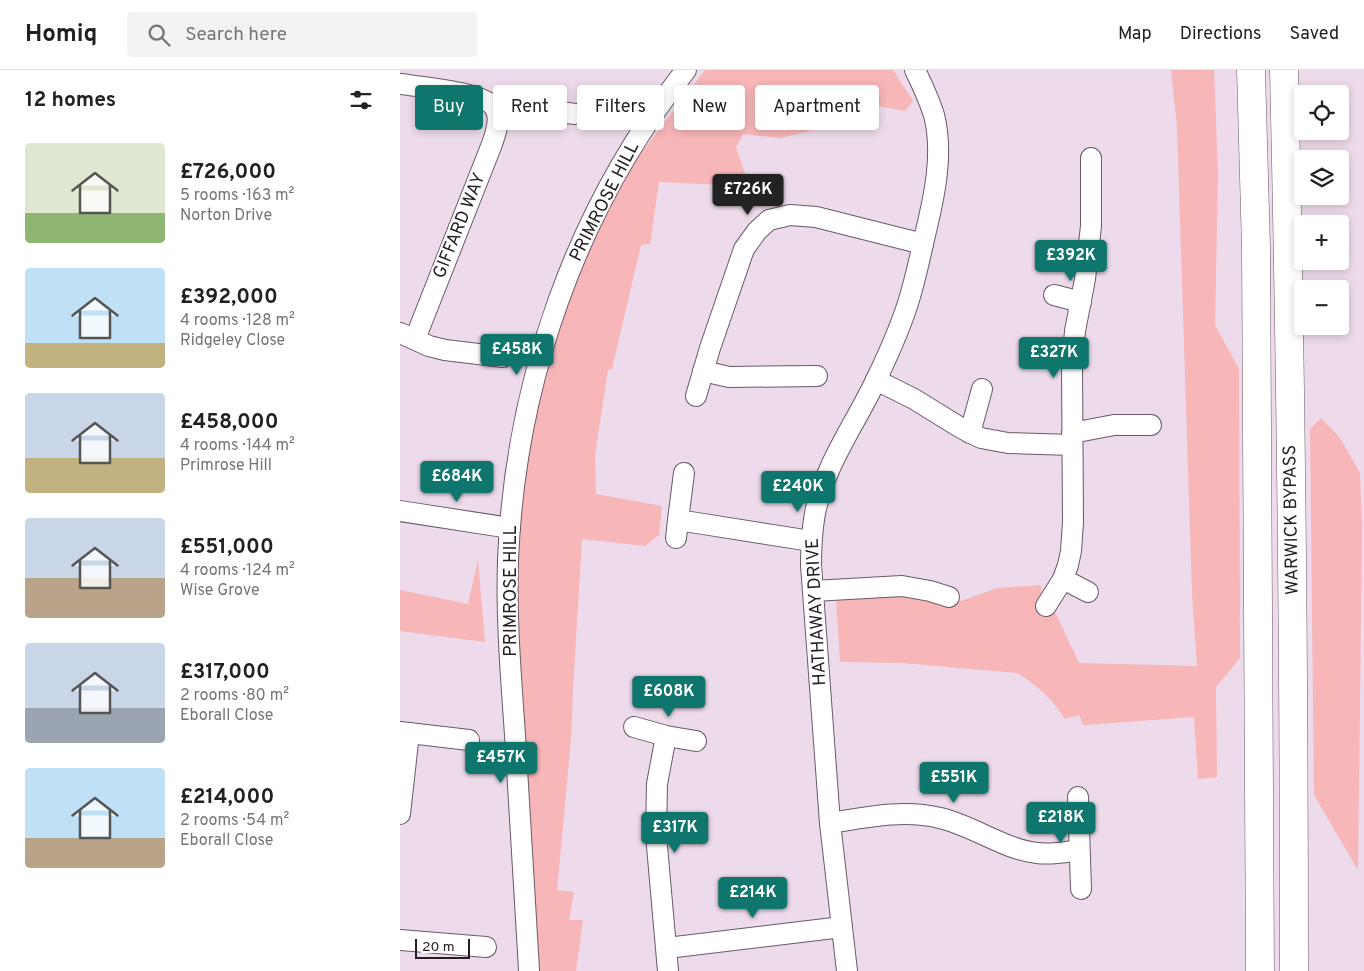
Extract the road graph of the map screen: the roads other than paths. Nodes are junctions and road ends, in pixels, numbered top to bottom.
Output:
1 (686, 70) edge
2 (915, 70) edge
3 (1251, 70) edge
4 (1284, 70) edge
5 (400, 84) edge
6 (493, 108) edge
7 (567, 113) edge
8 (576, 114) dead end
9 (496, 130) edge
10 (1091, 158) dead end
11 (924, 244) junction
12 (1054, 295) dead end
13 (1081, 302) junction
14 (407, 336) edge
15 (503, 357) dead end
16 (703, 371) junction
17 (817, 376) dead end
18 (876, 380) junction
19 (982, 389) dead end
20 (696, 396) dead end
21 (1151, 425) dead end
22 (970, 434) junction
23 (1072, 439) junction
24 (684, 473) dead end
25 (400, 511) edge
26 (510, 528) junction
27 (811, 541) junction
28 (1063, 579) junction
29 (813, 591) junction
30 (1088, 592) dead end
31 (949, 597) dead end
32 (1046, 606) dead end
33 (634, 727) dead end
34 (405, 733) edge
35 (666, 736) junction
36 (468, 740) dead end
37 (696, 741) dead end
38 (1078, 797) dead end
39 (400, 814) edge
40 (830, 823) junction
41 (1079, 850) junction
42 (1081, 889) dead end
43 (842, 927) junction
44 (400, 940) edge
45 (486, 947) dead end
46 (667, 948) junction
47 (529, 971) edge
48 (668, 971) edge
49 (847, 971) edge
50 (1260, 971) edge
51 (1294, 971) edge

1 - 26 street, PRIMROSE HILL
2 - 11 street, HATHAWAY DRIVE
3 - 50 highway, WARWICK BYPASS
4 - 51 highway, WARWICK BYPASS
5 - 6 street
7 - 8 street
9 - 14 street, GIFFARD WAY
10 - 13 street
11 - 16 street
11 - 18 street, HATHAWAY DRIVE
12 - 13 street
13 - 23 street
14 - 15 street
16 - 17 street
16 - 20 street
18 - 22 street
18 - 27 street, HATHAWAY DRIVE
19 - 22 street
21 - 23 street
22 - 23 street
23 - 28 street
24 - 27 street
25 - 26 street
26 - 47 street, PRIMROSE HILL
27 - 29 street, HATHAWAY DRIVE
28 - 30 street
28 - 32 street
29 - 31 street
29 - 40 street, HATHAWAY DRIVE
33 - 35 street
34 - 36 street
34 - 39 street
35 - 37 street
35 - 46 street
38 - 41 street
40 - 41 street
40 - 43 street, HATHAWAY DRIVE
41 - 42 street
43 - 46 street
43 - 49 street, HATHAWAY DRIVE
44 - 45 street
46 - 48 street

